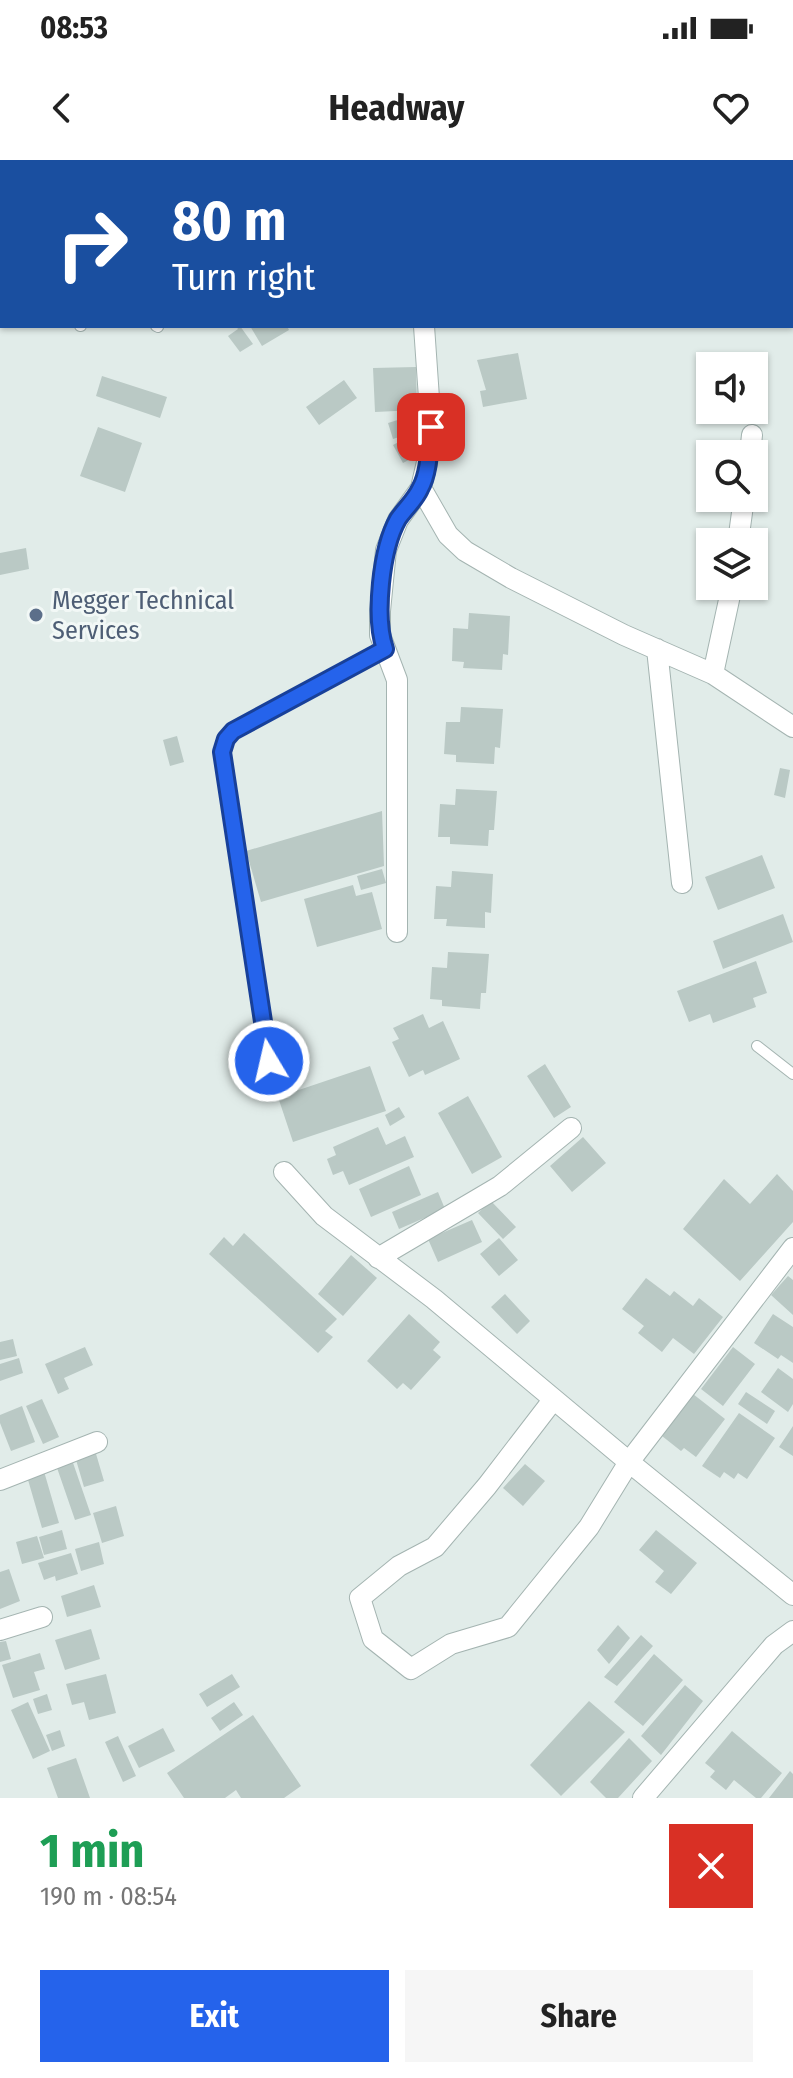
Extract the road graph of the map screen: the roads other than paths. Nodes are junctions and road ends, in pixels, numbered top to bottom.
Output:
1 (424, 328) edge
2 (421, 488) junction
3 (729, 600) edge
4 (385, 649) junction
5 (657, 649) junction
6 (713, 674) junction
7 (793, 727) edge
8 (682, 883) dead end
9 (397, 932) dead end
10 (757, 1046) dead end
11 (269, 1061) dead end
12 (793, 1074) edge
13 (571, 1128) dead end
14 (284, 1172) dead end
15 (793, 1248) edge
16 (378, 1258) junction
17 (553, 1400) junction
18 (97, 1442) dead end
19 (629, 1462) junction
20 (0, 1480) edge
21 (793, 1595) edge
22 (42, 1617) dead end
23 (0, 1630) edge
24 (793, 1631) edge
25 (643, 1798) edge

1 - 2 street
2 - 4 street
2 - 5 street
3 - 6 street
4 - 9 street
4 - 11 lane
5 - 6 street
5 - 8 street
6 - 7 street
10 - 12 lane
13 - 16 street
14 - 16 street
15 - 19 street
16 - 17 street
17 - 19 street
17 - 19 street
18 - 20 street
19 - 21 street
22 - 23 street
24 - 25 street

